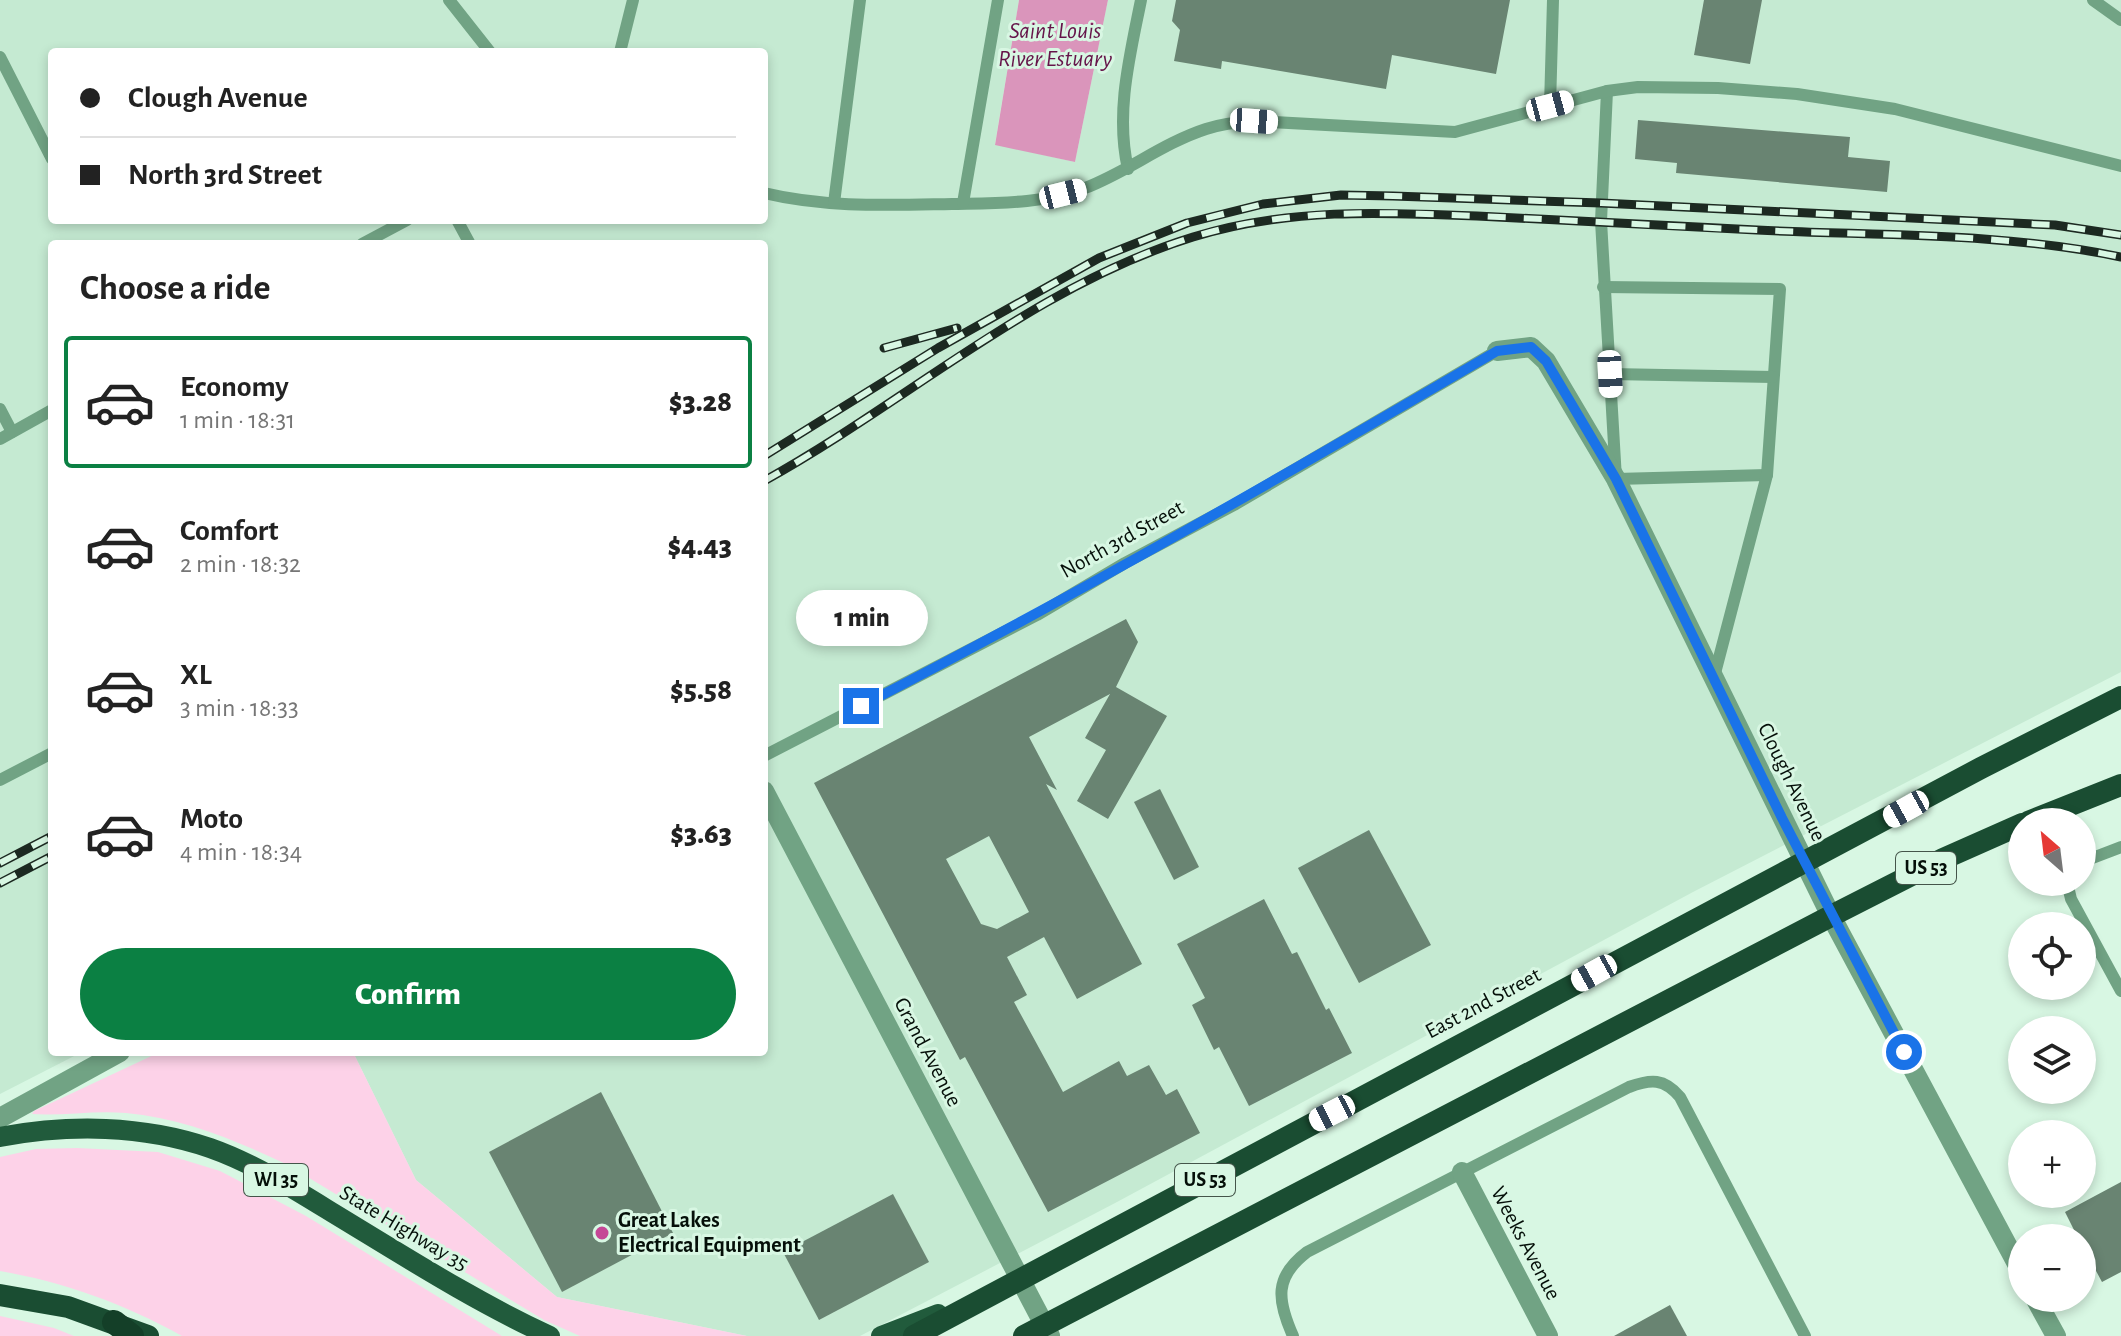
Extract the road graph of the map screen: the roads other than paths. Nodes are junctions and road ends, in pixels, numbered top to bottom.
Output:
1 (449, 0) edge
2 (633, 0) edge
3 (860, 0) edge
4 (998, 0) edge
5 (1141, 0) edge
6 (1553, 0) edge
7 (2093, 0) edge
8 (2121, 20) edge
9 (487, 48) edge
10 (621, 48) edge
11 (0, 57) edge
12 (1607, 91) junction
13 (1550, 106) junction
14 (48, 151) edge
15 (2121, 166) edge
16 (1128, 169) junction
17 (768, 194) edge
18 (834, 203) junction
19 (963, 203) junction
20 (400, 224) edge
21 (370, 240) edge
22 (1603, 287) junction
23 (1497, 351) joint
24 (1610, 374) junction
25 (1773, 377) junction
26 (0, 409) edge
27 (48, 412) edge
28 (6, 435) edge
29 (1767, 475) junction
30 (1616, 479) junction
31 (1714, 677) junction
32 (2121, 697) edge
33 (768, 754) edge
34 (48, 755) edge
35 (0, 780) edge
36 (2121, 785) edge
37 (768, 799) edge
38 (2063, 808) edge
39 (2008, 830) edge
40 (2121, 847) edge
41 (2096, 857) edge
42 (1805, 864) junction
43 (2070, 896) edge
44 (1831, 916) junction
45 (2121, 991) edge
46 (113, 1056) edge
47 (0, 1118) edge
48 (0, 1137) edge
49 (1462, 1172) junction
50 (2008, 1247) edge
51 (1020, 1279) junction
52 (994, 1293) junction
53 (0, 1295) edge
54 (2043, 1312) edge
55 (123, 1329) edge
56 (1048, 1330) edge
57 (148, 1336) edge
58 (550, 1336) edge
59 (881, 1336) edge
60 (914, 1336) edge
61 (1024, 1336) edge
62 (1293, 1336) edge
63 (1548, 1336) edge
64 (1805, 1336) edge
65 (2056, 1336) edge

1 - 9 lane
2 - 10 lane
3 - 18 lane
4 - 19 lane
5 - 16 lane
6 - 13 lane
7 - 8 lane
11 - 14 lane
12 - 13 lane
12 - 15 lane
12 - 22 lane
13 - 16 lane
16 - 19 lane
17 - 18 lane
18 - 19 lane
20 - 21 lane
22 - 24 lane
22 - 25 lane
23 - 30 street, Clough Avenue
23 - 33 lane, North 3rd Street
24 - 25 lane
24 - 30 lane
25 - 29 lane
26 - 28 lane
27 - 28 lane
29 - 30 lane
29 - 31 lane
30 - 31 street, Clough Avenue
31 - 42 street, Clough Avenue
32 - 42 highway, East 2nd Street / US 53
34 - 35 lane
36 - 38 highway
37 - 51 street, Grand Avenue
39 - 44 highway, US 53
40 - 41 lane
42 - 44 street, Clough Avenue
42 - 51 highway, East 2nd Street / US 53
43 - 45 lane
44 - 50 street, Clough Avenue
44 - 56 highway, US 53
46 - 47 street
48 - 58 main road, State Highway 35 / WI 35
49 - 62 lane
49 - 63 street, Weeks Avenue
49 - 64 lane
51 - 52 highway, East 2nd Street / US 53
51 - 56 street, Grand Avenue
52 - 59 main road
52 - 60 highway, East 2nd Street / US 53
53 - 55 highway
54 - 65 street
55 - 57 highway
56 - 61 highway, US 53

